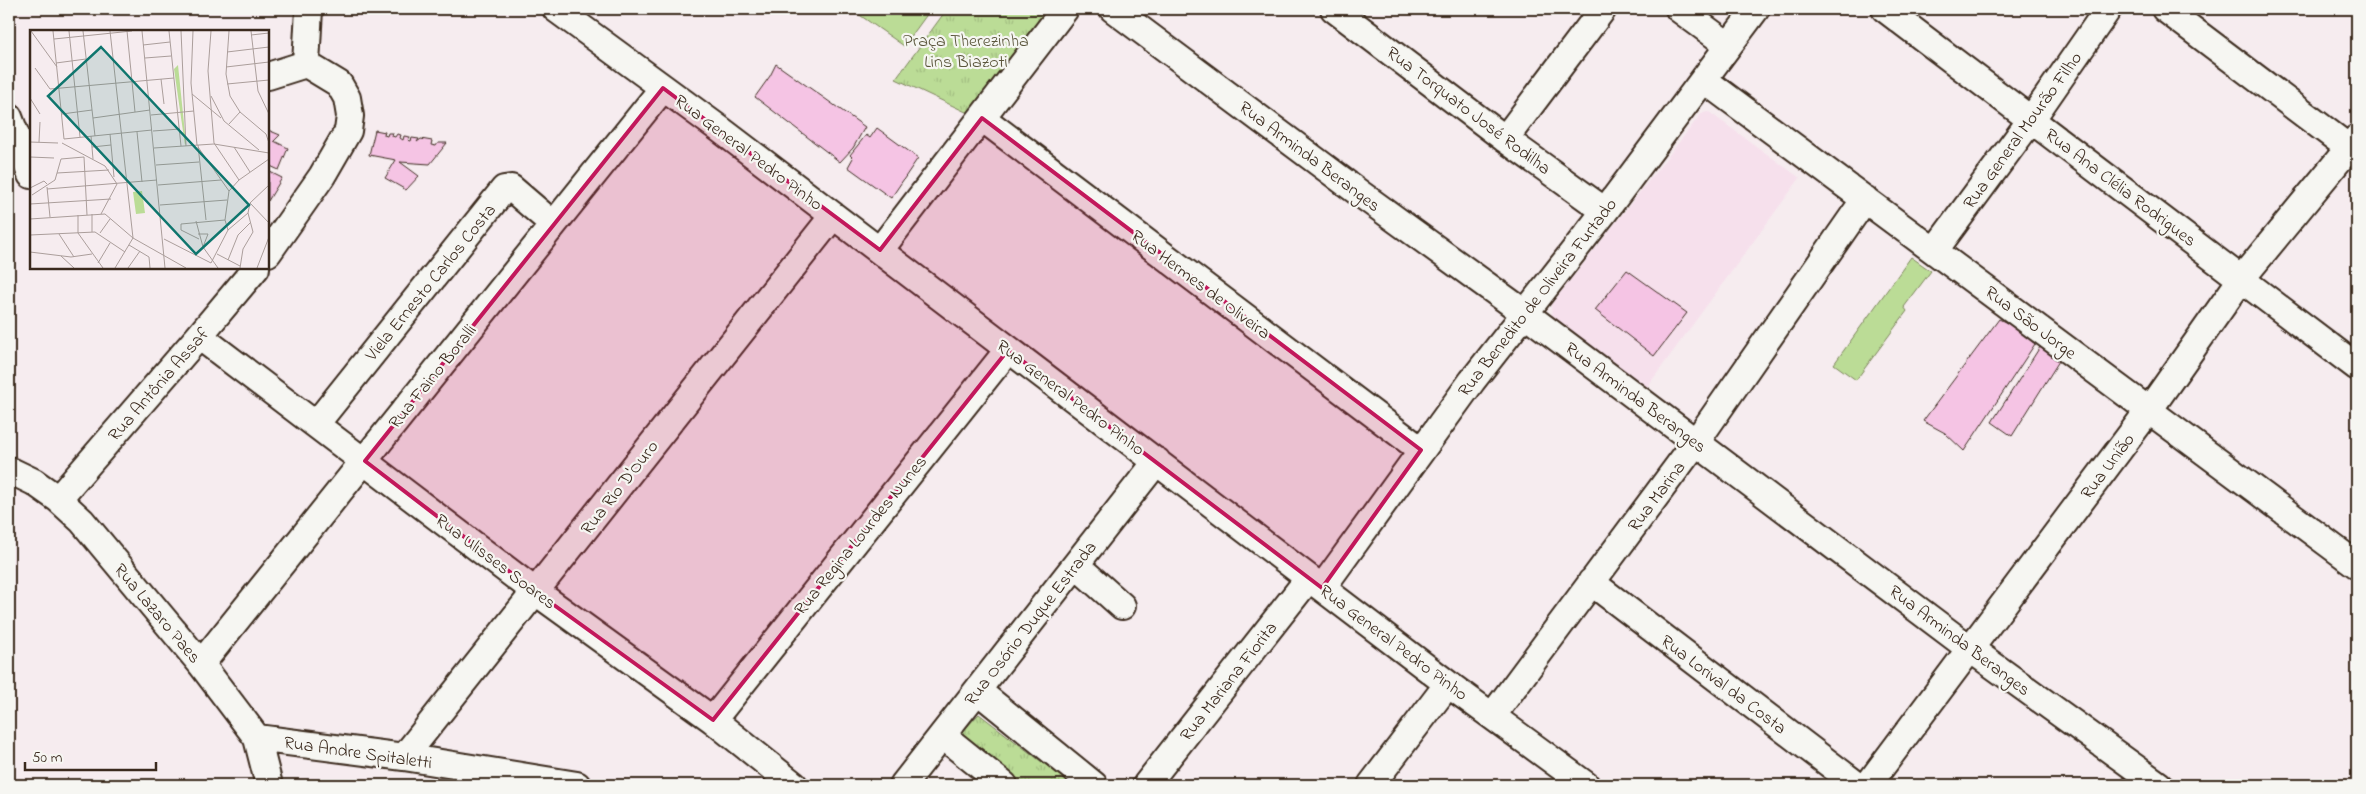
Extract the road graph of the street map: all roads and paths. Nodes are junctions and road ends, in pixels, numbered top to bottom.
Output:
1 (309, 9) edge
2 (556, 9) edge
3 (1064, 9) edge
4 (1113, 9) edge
5 (1334, 9) edge
6 (1603, 9) edge
7 (1679, 9) edge
8 (1756, 9) edge
9 (1885, 9) edge
10 (2108, 9) edge
11 (2165, 9) edge
12 (1728, 45) junction
13 (306, 64) junction
14 (269, 76) edge
15 (1704, 80) junction
16 (663, 88) junction
17 (9, 112) edge
18 (9, 117) edge
19 (982, 118) junction
20 (30, 119) edge
21 (2031, 120) junction
22 (1505, 139) junction
23 (2354, 146) edge
24 (30, 172) edge
25 (1865, 199) junction
26 (1605, 211) junction
27 (833, 216) junction
28 (553, 224) junction
29 (880, 250) junction
30 (1935, 250) junction
31 (269, 252) edge
32 (255, 269) edge
33 (2242, 278) junction
34 (1524, 313) junction
35 (199, 336) junction
36 (1008, 350) junction
37 (2357, 366) edge
38 (2149, 410) junction
39 (316, 424) junction
40 (1696, 442) junction
41 (1421, 450) junction
42 (365, 460) junction
43 (1157, 461) junction
44 (9, 470) edge
45 (58, 499) junction
46 (1076, 565) junction
47 (2357, 566) edge
48 (1592, 582) junction
49 (1316, 583) junction
50 (536, 592) junction
51 (1122, 606) dead end
52 (1969, 648) junction
53 (201, 664) junction
54 (1448, 684) junction
55 (978, 691) junction
56 (1493, 715) junction
57 (713, 720) junction
58 (943, 736) junction
59 (257, 738) junction
60 (404, 757) junction
61 (269, 785) edge
62 (577, 785) edge
63 (794, 785) edge
64 (903, 785) edge
65 (1004, 785) edge
66 (1094, 785) edge
67 (1146, 785) edge
68 (1371, 785) edge
69 (1586, 785) edge
70 (1857, 785) edge
71 (1868, 785) edge
72 (2159, 785) edge

1 - 13 street
2 - 16 street, Rua General Pedro Pinho
3 - 19 street
4 - 34 street, Rua Arminda Beranges
5 - 22 street, Rua Torquato José Rodilha
6 - 22 street
7 - 12 street
8 - 12 street, Rua Benedito de Oliveira Furtado
9 - 21 street, Rua Ana Clélia Rodrigues
10 - 21 street, Rua General Mourão Filho
11 - 23 street
12 - 15 street, Rua Benedito de Oliveira Furtado
13 - 14 street
13 - 31 street
15 - 25 street, Rua São Jorge
15 - 26 street, Rua Benedito de Oliveira Furtado
16 - 27 street, Rua General Pedro Pinho
16 - 28 street, Rua Faino Boralli
17 - 20 street
18 - 24 street
19 - 29 street
19 - 41 street, Rua Hermes de Oliveira
21 - 30 street, Rua General Mourão Filho
21 - 33 street, Rua Ana Clélia Rodrigues
22 - 26 street, Rua Torquato José Rodilha
23 - 33 street, Rua União
25 - 30 street, Rua São Jorge
25 - 40 street, Rua Marina
26 - 34 street, Rua Benedito de Oliveira Furtado
27 - 29 street, Rua General Pedro Pinho
27 - 50 street, Rua Rio D'Ouro
28 - 39 street, Viela Ernesto Carlos Costa
28 - 42 street, Rua Faino Boralli
29 - 36 street, Rua General Pedro Pinho
30 - 38 street, Rua São Jorge
32 - 35 street, Rua Antônia Assaf
33 - 37 street, Rua Ana Clélia Rodrigues
33 - 38 street, Rua União
34 - 40 street, Rua Arminda Beranges
34 - 41 street, Rua Benedito de Oliveira Furtado
35 - 39 street, Rua Ulisses Soares
35 - 45 street, Rua Antônia Assaf
36 - 43 street, Rua General Pedro Pinho
36 - 57 street, Rua Regina Lourdes Nunes
38 - 47 street, Rua São Jorge
38 - 52 street, Rua União
39 - 42 street, Rua Ulisses Soares
40 - 48 street, Rua Marina
40 - 52 street, Rua Arminda Beranges
41 - 49 street, Rua Benedito de Oliveira Furtado
42 - 50 street, Rua Ulisses Soares
42 - 53 street, Rua Faino Boralli
43 - 46 street, Rua Osório Duque Estrada
43 - 49 street, Rua General Pedro Pinho
44 - 45 street, Rua Lazaro Paes
45 - 53 street, Rua Lazaro Paes
46 - 51 street
46 - 55 street, Rua Osório Duque Estrada
48 - 56 street, Rua Marina
48 - 70 street, Rua Lorival da Costa
49 - 54 street, Rua General Pedro Pinho
49 - 67 street, Rua Mariana Fiorita
50 - 57 street, Rua Ulisses Soares
50 - 60 street, Rua Rio D'Ouro
52 - 71 street, Rua União
52 - 72 street, Rua Arminda Beranges
53 - 59 street, Rua Lazaro Paes
54 - 56 street, Rua General Pedro Pinho
54 - 68 street
55 - 58 street, Rua Osório Duque Estrada
55 - 66 street
56 - 69 street, Rua General Pedro Pinho
57 - 63 street, Rua Ulisses Soares
58 - 64 street, Rua Osório Duque Estrada
58 - 65 street
59 - 60 street, Rua Andre Spitaletti
59 - 61 street, Rua Lazaro Paes
60 - 62 street, Rua Andre Spitaletti

